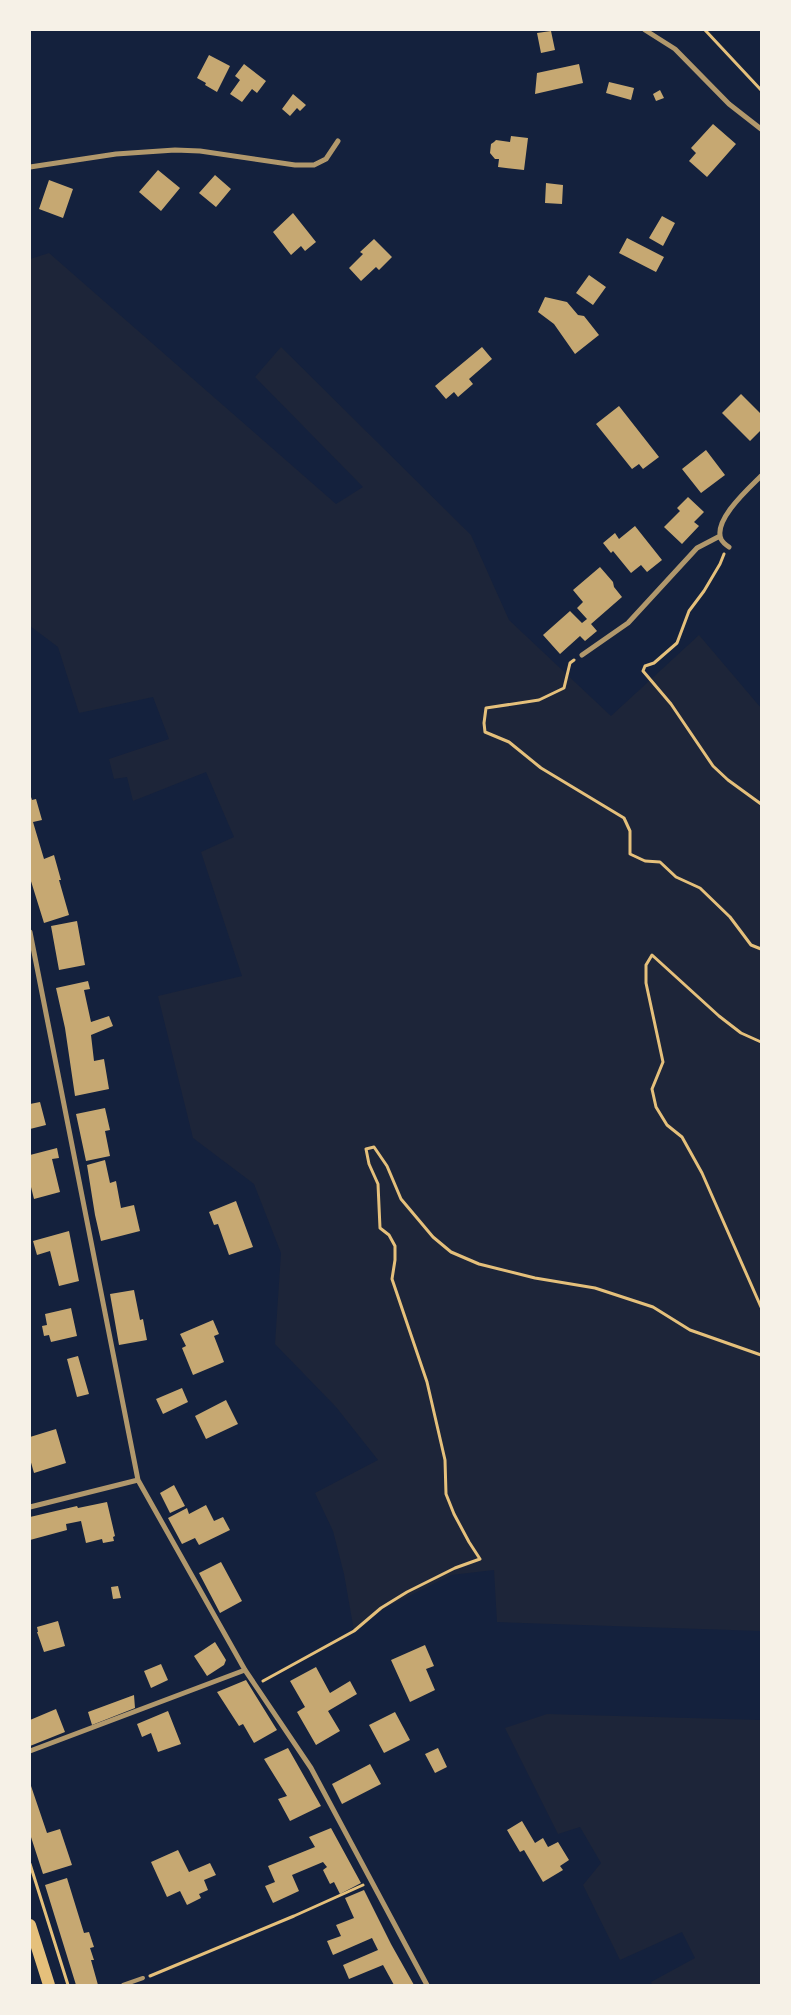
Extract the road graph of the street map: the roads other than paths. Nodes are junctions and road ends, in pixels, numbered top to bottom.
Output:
1 (645, 30) edge
2 (761, 129) edge
3 (338, 141) dead end
4 (30, 167) edge
5 (761, 476) edge
6 (720, 536) junction
7 (727, 546) road end
8 (582, 655) road end
9 (30, 932) edge
10 (138, 1480) junction
11 (30, 1507) edge
12 (245, 1670) junction
13 (30, 1751) edge
14 (30, 1925) edge
15 (143, 1978) road end
16 (49, 1985) edge
17 (123, 1985) edge
18 (427, 1985) edge

1 - 2 street
3 - 4 street
5 - 6 street
6 - 7 street
6 - 8 street
9 - 10 street
10 - 11 street
10 - 12 street
12 - 13 street
12 - 18 street
14 - 16 main road
15 - 17 lane

